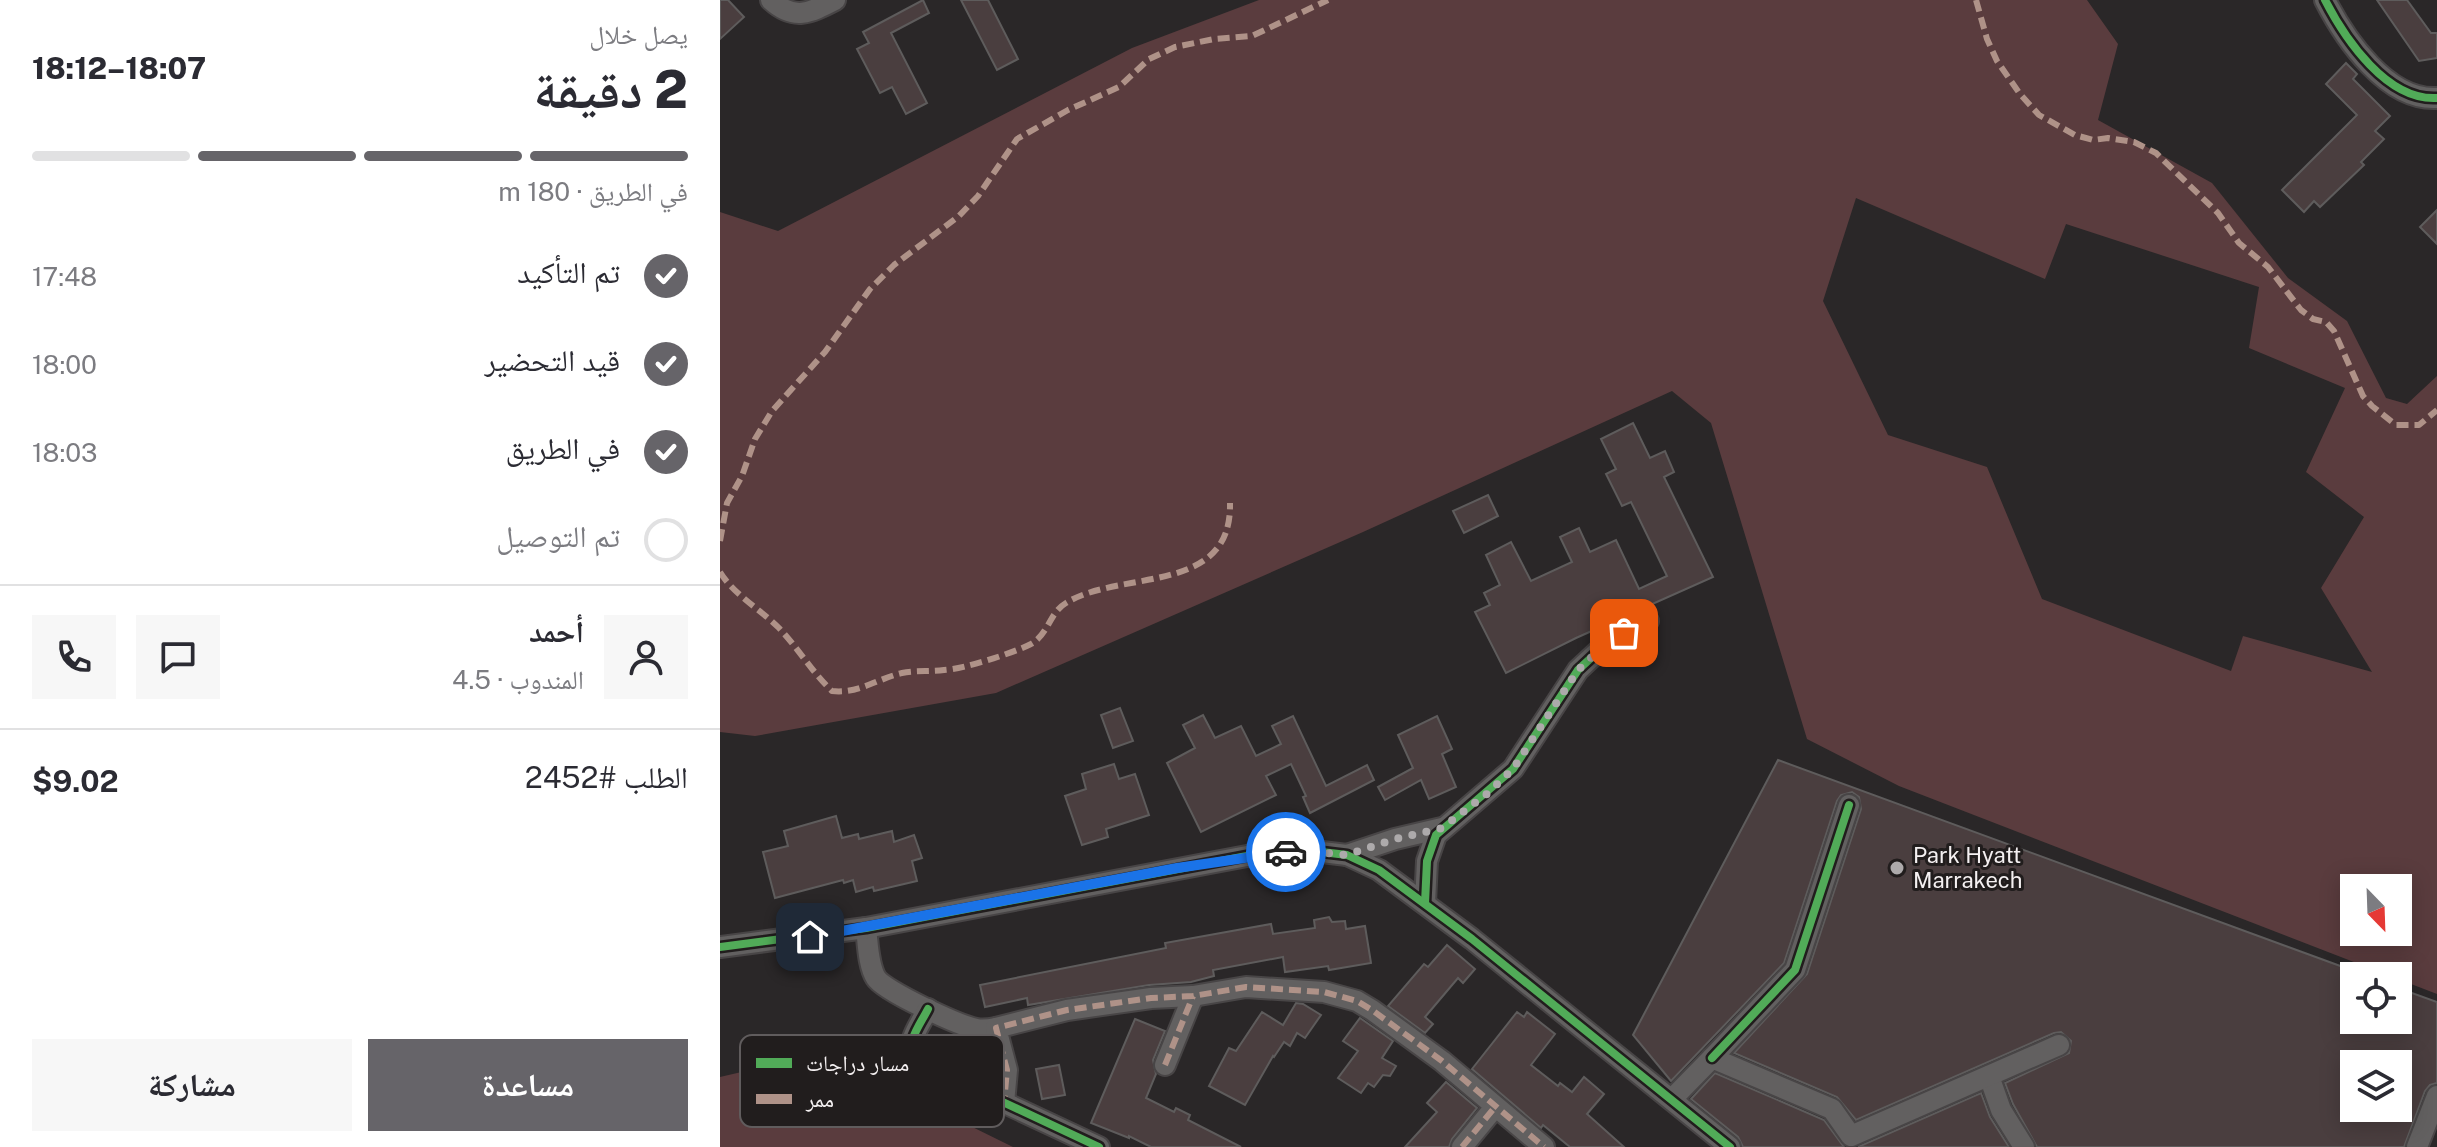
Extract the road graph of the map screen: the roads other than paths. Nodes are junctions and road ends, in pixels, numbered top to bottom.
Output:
1 (771, 0) edge
2 (835, 0) edge
3 (2325, 0) edge
4 (2437, 98) edge
5 (1648, 621) dead end
6 (1849, 805) dead end
7 (1442, 828) junction
8 (1403, 837) junction
9 (1428, 853) junction
10 (1347, 855) junction
11 (1425, 903) junction
12 (866, 928) junction
13 (720, 947) edge
14 (1193, 996) junction
15 (928, 1009) junction
16 (996, 1028) junction
17 (915, 1035) edge
18 (998, 1035) edge
19 (2059, 1045) dead end
20 (1712, 1058) junction
21 (1004, 1059) edge
22 (1165, 1065) dead end
23 (1989, 1076) junction
24 (2437, 1096) edge
25 (1672, 1099) junction
26 (1004, 1103) joint
27 (1495, 1107) junction
28 (1843, 1142) edge
29 (1099, 1147) edge
30 (1462, 1147) edge
31 (1544, 1147) edge
32 (1730, 1147) edge
33 (2024, 1147) edge
34 (2417, 1147) edge

1 - 2 street
3 - 4 street
5 - 7 street
6 - 20 street
7 - 8 street
7 - 9 street
8 - 9 street
8 - 10 street
9 - 11 street
10 - 11 street
10 - 12 street
11 - 25 street
12 - 13 street
12 - 15 street
14 - 16 street
14 - 22 street
14 - 27 street
15 - 16 street
15 - 17 street
16 - 18 street
19 - 23 street
20 - 25 street
20 - 28 street
21 - 26 street
23 - 28 street
23 - 33 street
24 - 34 street
25 - 32 street
26 - 29 street
27 - 30 street
27 - 31 street

